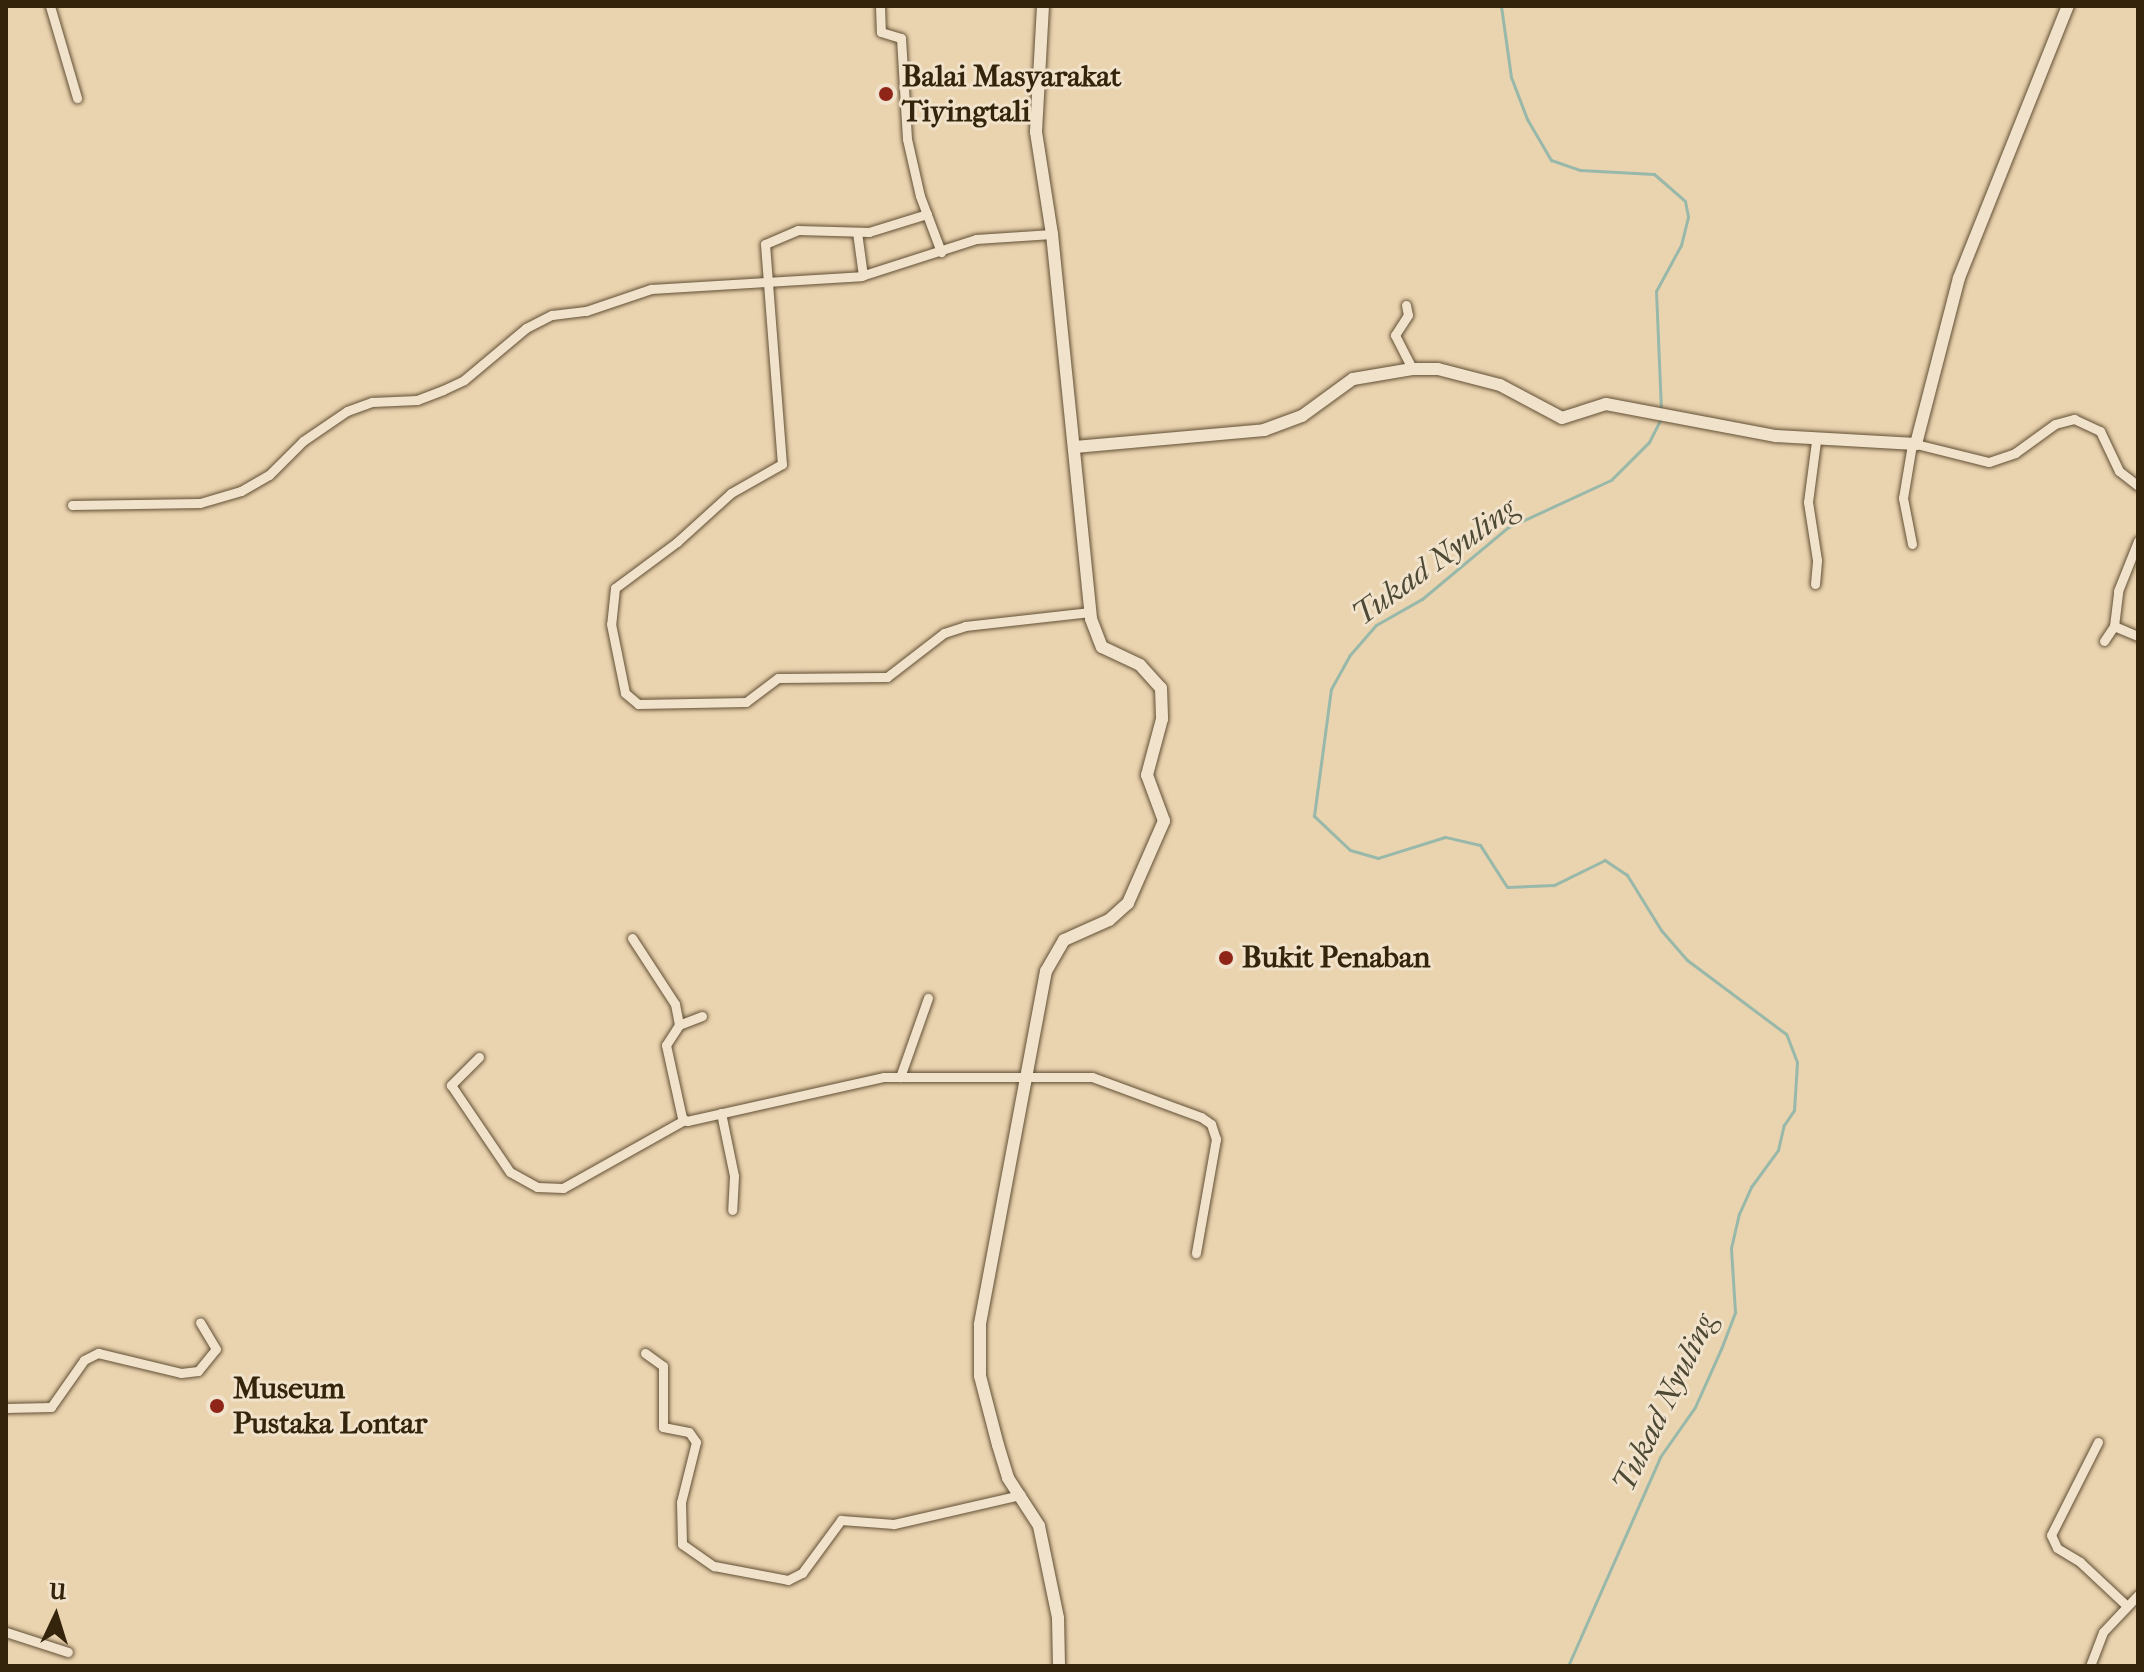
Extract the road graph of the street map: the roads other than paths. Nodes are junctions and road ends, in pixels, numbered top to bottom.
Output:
1 (50, 6) edge
2 (880, 6) edge
3 (1043, 6) edge
4 (2068, 6) edge
5 (77, 98) dead end
6 (927, 214) junction
7 (857, 232) junction
8 (1052, 234) junction
9 (941, 252) junction
10 (863, 276) junction
11 (767, 286) junction
12 (1406, 305) dead end
13 (1412, 369) junction
14 (1816, 441) junction
15 (1914, 444) junction
16 (1075, 447) junction
17 (2138, 486) edge
18 (72, 505) dead end
19 (2138, 541) edge
20 (1912, 544) dead end
21 (1815, 584) dead end
22 (1090, 612) junction
23 (2114, 626) junction
24 (2138, 636) edge
25 (2104, 641) dead end
26 (632, 938) dead end
27 (928, 998) dead end
28 (702, 1016) dead end
29 (679, 1025) junction
30 (479, 1057) dead end
31 (900, 1077) junction
32 (1024, 1077) junction
33 (721, 1113) junction
34 (684, 1120) junction
35 (732, 1210) dead end
36 (1196, 1253) dead end
37 (200, 1322) dead end
38 (645, 1353) dead end
39 (6, 1408) edge
40 (2098, 1442) dead end
41 (1021, 1495) junction
42 (2138, 1595) edge
43 (2127, 1606) junction
44 (6, 1632) edge
45 (68, 1652) dead end
46 (1059, 1666) edge
47 (2090, 1666) edge

1 - 5 street
2 - 6 street
3 - 8 street
4 - 15 street
6 - 7 street
6 - 9 street
7 - 10 street
7 - 11 street
8 - 9 street
8 - 16 street
9 - 10 street
10 - 11 street
11 - 18 street
11 - 22 street
12 - 13 street
13 - 14 street
13 - 16 street
14 - 15 street
14 - 21 street
15 - 17 street
15 - 20 street
16 - 22 street
19 - 23 street
22 - 32 street
23 - 24 street
23 - 25 street
26 - 29 street
27 - 31 street
28 - 29 street
29 - 34 street
30 - 34 street
31 - 32 street
31 - 33 street
32 - 36 street
32 - 41 street
33 - 34 street
33 - 35 street
37 - 39 street
38 - 41 street
40 - 43 street
41 - 46 street
42 - 43 street
43 - 47 street
44 - 45 street

